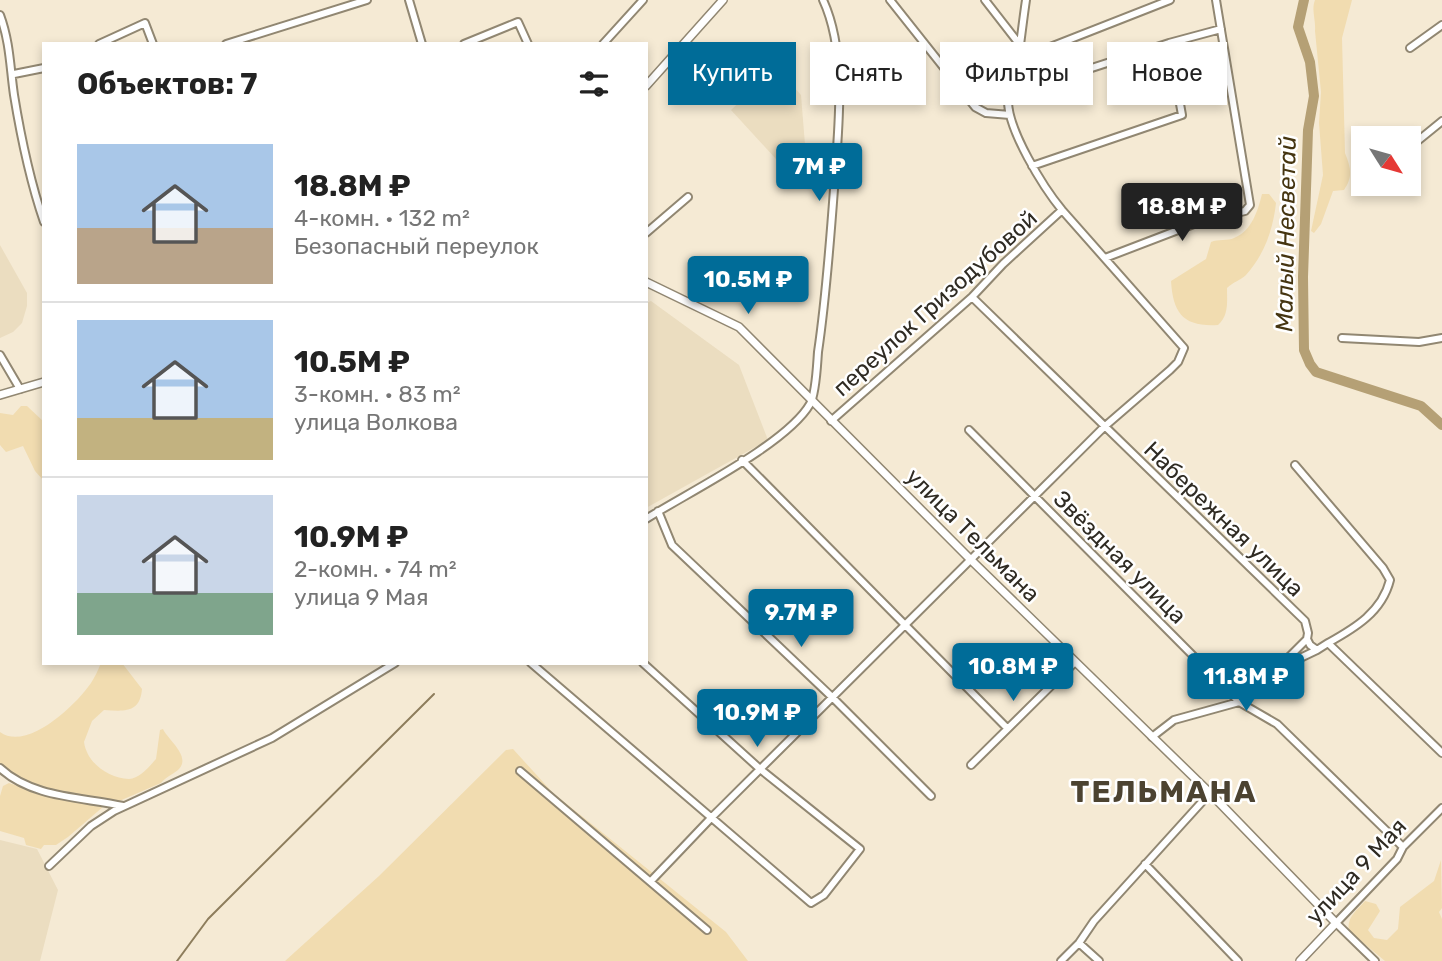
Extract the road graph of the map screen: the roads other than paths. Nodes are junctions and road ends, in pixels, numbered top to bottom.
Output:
1 (367, 0) edge
2 (409, 0) edge
3 (643, 0) edge
4 (723, 0) edge
5 (823, 0) edge
6 (890, 0) edge
7 (985, 0) edge
8 (1170, 0) edge
9 (1216, 0) edge
10 (1026, 1) edge
11 (0, 15) edge
12 (1442, 25) edge
13 (1221, 29) junction
14 (103, 42) edge
15 (152, 42) edge
16 (232, 42) edge
17 (421, 42) edge
18 (469, 42) edge
19 (527, 42) edge
20 (605, 42) edge
21 (1018, 42) edge
22 (1020, 42) edge
23 (1063, 42) edge
24 (1173, 42) edge
25 (1410, 48) dead end
26 (42, 68) edge
27 (14, 74) junction
28 (648, 84) edge
29 (1010, 105) edge
30 (1180, 105) edge
31 (1010, 115) junction
32 (1442, 121) edge
33 (1421, 138) edge
34 (1032, 166) junction
35 (688, 197) dead end
36 (1062, 210) junction
37 (42, 216) edge
38 (648, 231) edge
39 (1105, 258) junction
40 (648, 283) edge
41 (972, 297) junction
42 (1342, 338) dead end
43 (1442, 338) edge
44 (0, 355) edge
45 (42, 383) edge
46 (20, 389) junction
47 (0, 395) edge
48 (812, 402) junction
49 (831, 421) junction
50 (1104, 427) junction
51 (969, 430) dead end
52 (742, 460) junction
53 (1295, 465) dead end
54 (1035, 496) junction
55 (657, 511) junction
56 (648, 518) edge
57 (971, 560) junction
58 (905, 625) junction
59 (1307, 639) junction
60 (1328, 643) junction
61 (1317, 650) junction
62 (1075, 662) junction
63 (392, 665) edge
64 (533, 665) edge
65 (645, 665) edge
66 (1273, 671) junction
67 (832, 697) junction
68 (1239, 702) junction
69 (1007, 728) junction
70 (1152, 737) junction
71 (1442, 753) edge
72 (971, 765) dead end
73 (0, 768) edge
74 (760, 769) junction
75 (520, 771) dead end
76 (1210, 793) junction
77 (931, 796) dead end
78 (122, 806) junction
79 (1442, 808) edge
80 (712, 817) junction
81 (1403, 847) junction
82 (1145, 864) junction
83 (49, 866) dead end
84 (651, 881) junction
85 (1336, 923) junction
86 (707, 930) dead end
87 (1079, 943) junction
88 (1060, 961) edge
89 (1099, 961) edge
90 (1238, 961) edge
91 (1300, 961) edge
92 (1375, 961) edge

1 - 16 street
2 - 17 street
3 - 20 street
4 - 28 street
5 - 48 street
6 - 31 street
7 - 21 street
8 - 23 street
9 - 13 street
10 - 22 street
11 - 27 street
12 - 25 street
13 - 24 street
13 - 39 street
14 - 15 street
18 - 19 street
26 - 27 street
27 - 37 street
29 - 31 street
30 - 34 street
31 - 34 street
32 - 33 street
34 - 36 street
35 - 38 street
36 - 39 street
36 - 41 street, переулок Гризодубовой
39 - 50 street
40 - 48 street, улица Тельмана
41 - 49 street, переулок Гризодубовой
41 - 50 street, Набережная улица
42 - 43 street
44 - 46 street
45 - 46 street
46 - 47 street
48 - 49 street, улица Тельмана
48 - 52 street
49 - 57 street, улица Тельмана
50 - 54 street
50 - 59 street, Набережная улица
51 - 54 street, Звёздная улица
52 - 55 street
52 - 58 street
53 - 60 street
54 - 57 street
54 - 68 street, Звёздная улица
55 - 56 street
55 - 67 street
57 - 58 street
57 - 62 street, улица Тельмана
58 - 67 street
58 - 69 street
59 - 61 street, Набережная улица
59 - 66 street
60 - 61 street
60 - 71 street
61 - 66 street
62 - 69 street
62 - 70 street, улица Тельмана
63 - 78 street
64 - 80 street
65 - 74 street
66 - 68 street
67 - 74 street
67 - 77 street
68 - 70 street
68 - 81 street, Звёздная улица
69 - 72 street
70 - 76 street, улица Тельмана
73 - 78 street
74 - 80 street
74 - 80 street
75 - 84 street
76 - 82 street
76 - 85 street, улица Тельмана
78 - 83 street
79 - 81 street, улица 9 Мая
80 - 84 street
81 - 85 street, улица 9 Мая
82 - 87 street
82 - 90 street
84 - 86 street
85 - 91 street, улица 9 Мая
85 - 92 street, улица Тельмана
87 - 88 street
87 - 89 street

